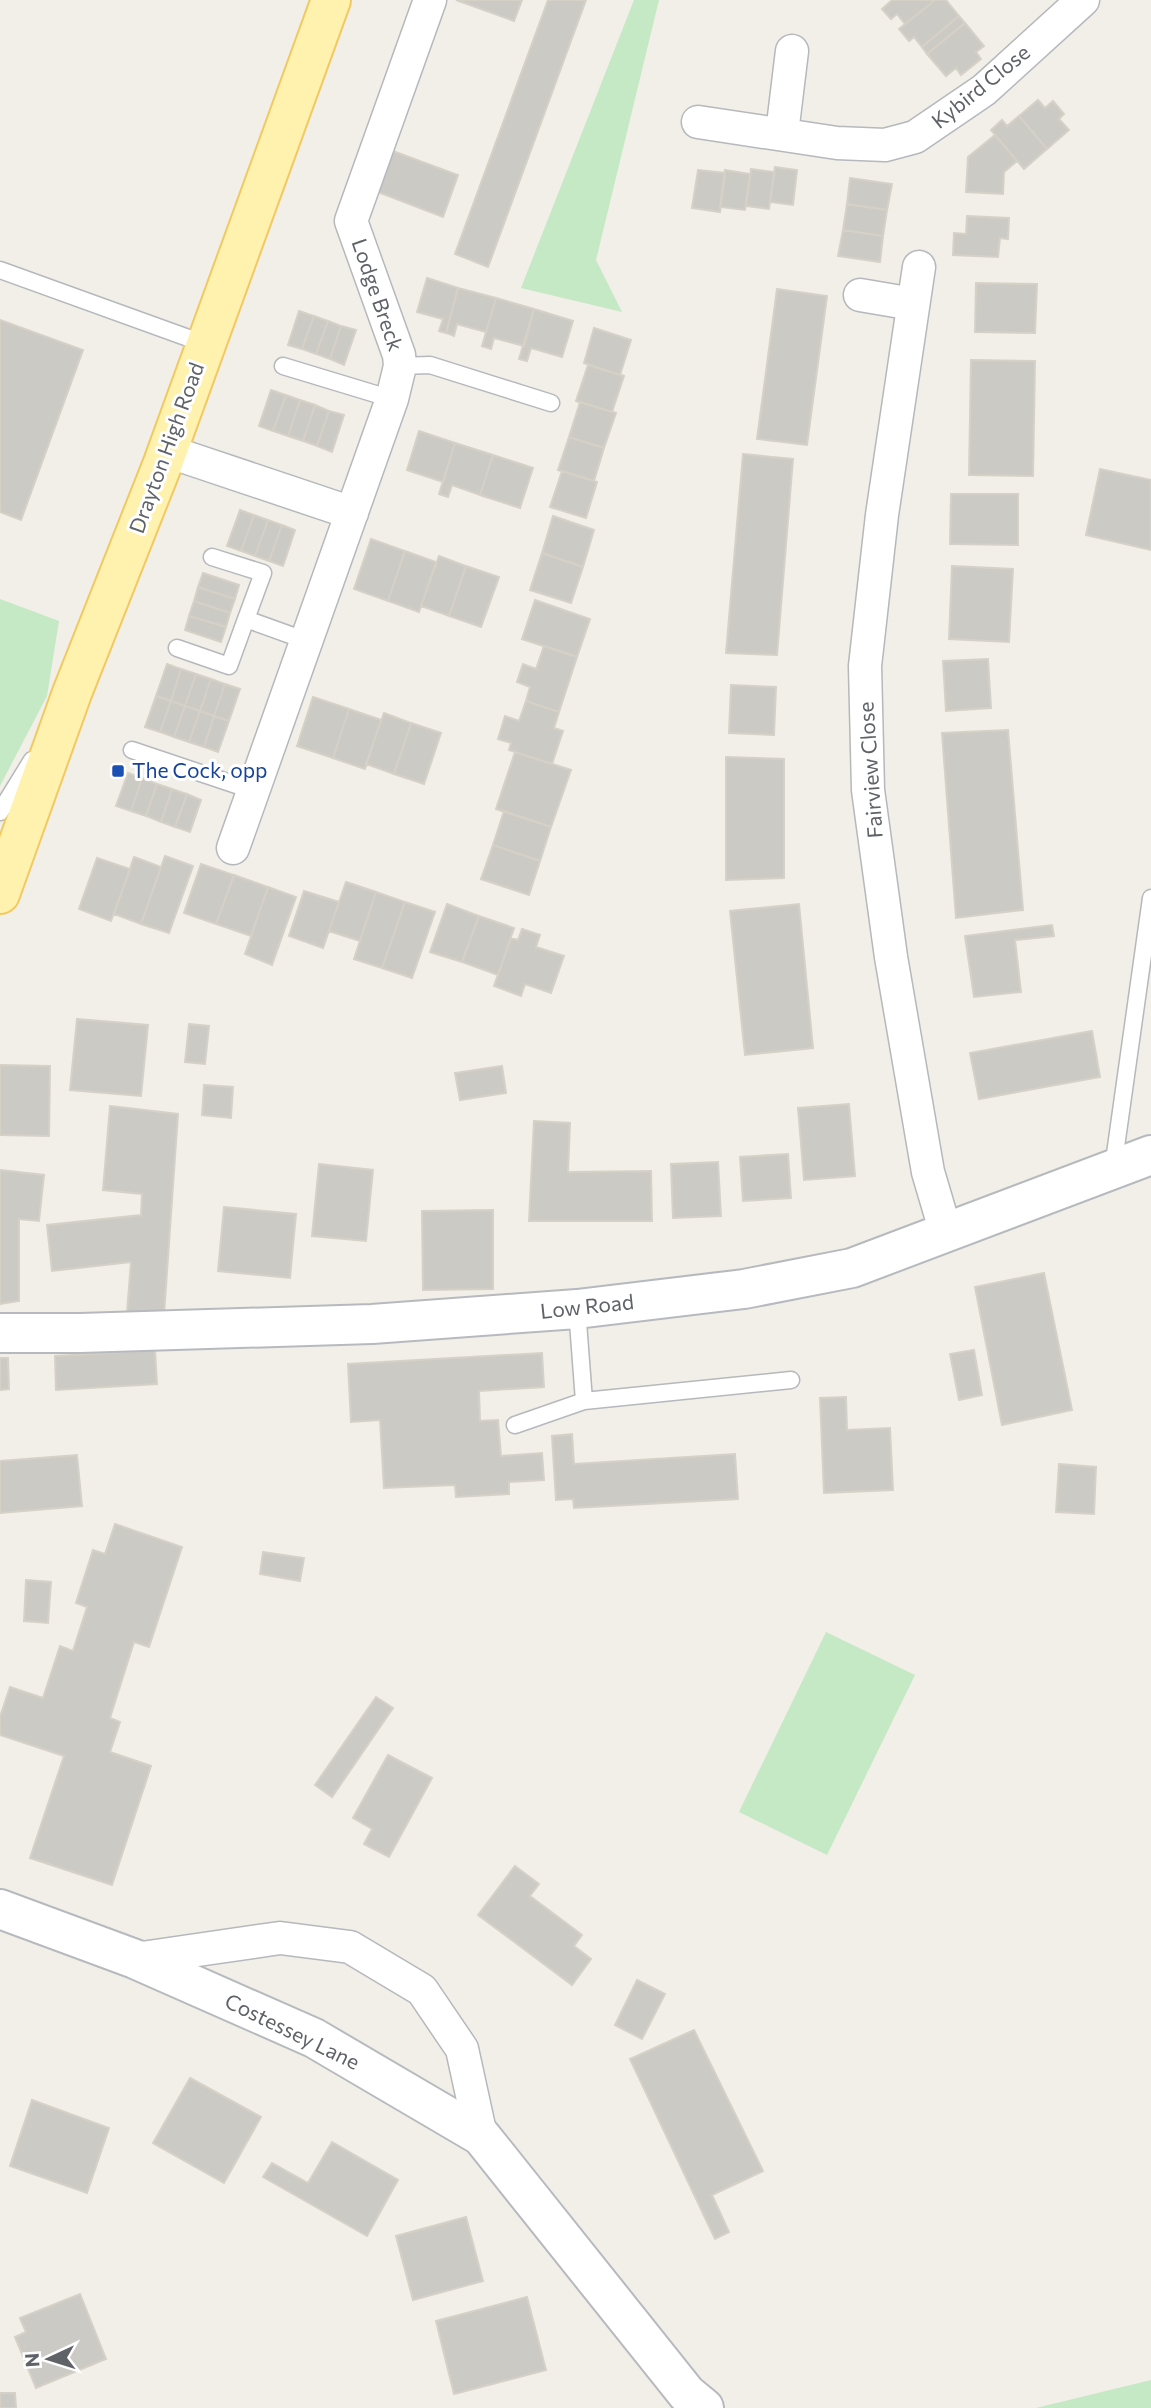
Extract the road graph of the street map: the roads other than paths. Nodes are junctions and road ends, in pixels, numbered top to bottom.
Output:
1 (331, 0) edge
2 (430, 0) edge
3 (1083, 0) edge
4 (792, 51) dead end
5 (698, 122) dead end
6 (782, 133) junction
7 (919, 267) dead end
8 (0, 270) edge
9 (860, 295) dead end
10 (913, 304) junction
11 (205, 344) junction
12 (283, 366) dead end
13 (400, 366) junction
14 (392, 399) junction
15 (551, 403) dead end
16 (167, 451) junction
17 (352, 513) junction
18 (212, 557) dead end
19 (246, 619) junction
20 (307, 641) junction
21 (177, 648) dead end
22 (72, 694) junction
23 (132, 750) dead end
24 (254, 791) junction
25 (0, 812) edge
26 (233, 848) dead end
27 (0, 894) edge
28 (1151, 898) edge
29 (1151, 1155) edge
30 (1112, 1170) junction
31 (946, 1233) junction
32 (577, 1309) junction
33 (0, 1333) edge
34 (791, 1380) dead end
35 (584, 1401) junction
36 (515, 1424) dead end
37 (0, 1909) edge
38 (135, 1959) junction
39 (481, 2136) junction
40 (704, 2408) edge

1 - 11 main road, Drayton High Road
2 - 13 street, Lodge Breck
3 - 6 street, Kybird Close
4 - 6 street
5 - 6 street, Kybird Close
7 - 10 street, Fairview Close
8 - 11 lane
9 - 10 street
10 - 31 street, Fairview Close
11 - 16 main road, Drayton High Road
12 - 14 lane
13 - 14 street, Lodge Breck
13 - 15 lane
14 - 17 street, Lodge Breck
16 - 17 street
16 - 22 main road, Drayton High Road
17 - 20 street, Lodge Breck
18 - 19 lane
19 - 20 lane
19 - 21 lane
20 - 24 street, Lodge Breck
22 - 25 lane
22 - 27 main road, Drayton High Road
23 - 24 lane
24 - 26 street, Lodge Breck
28 - 30 lane
29 - 30 street, Low Road
30 - 31 street, Low Road
31 - 32 street, Low Road
32 - 33 street, Low Road
32 - 35 lane
34 - 35 lane
35 - 36 lane
37 - 38 street, Costessey Lane
38 - 39 street, Costessey Lane
38 - 39 street, Costessey Lane
39 - 40 street, Costessey Lane

